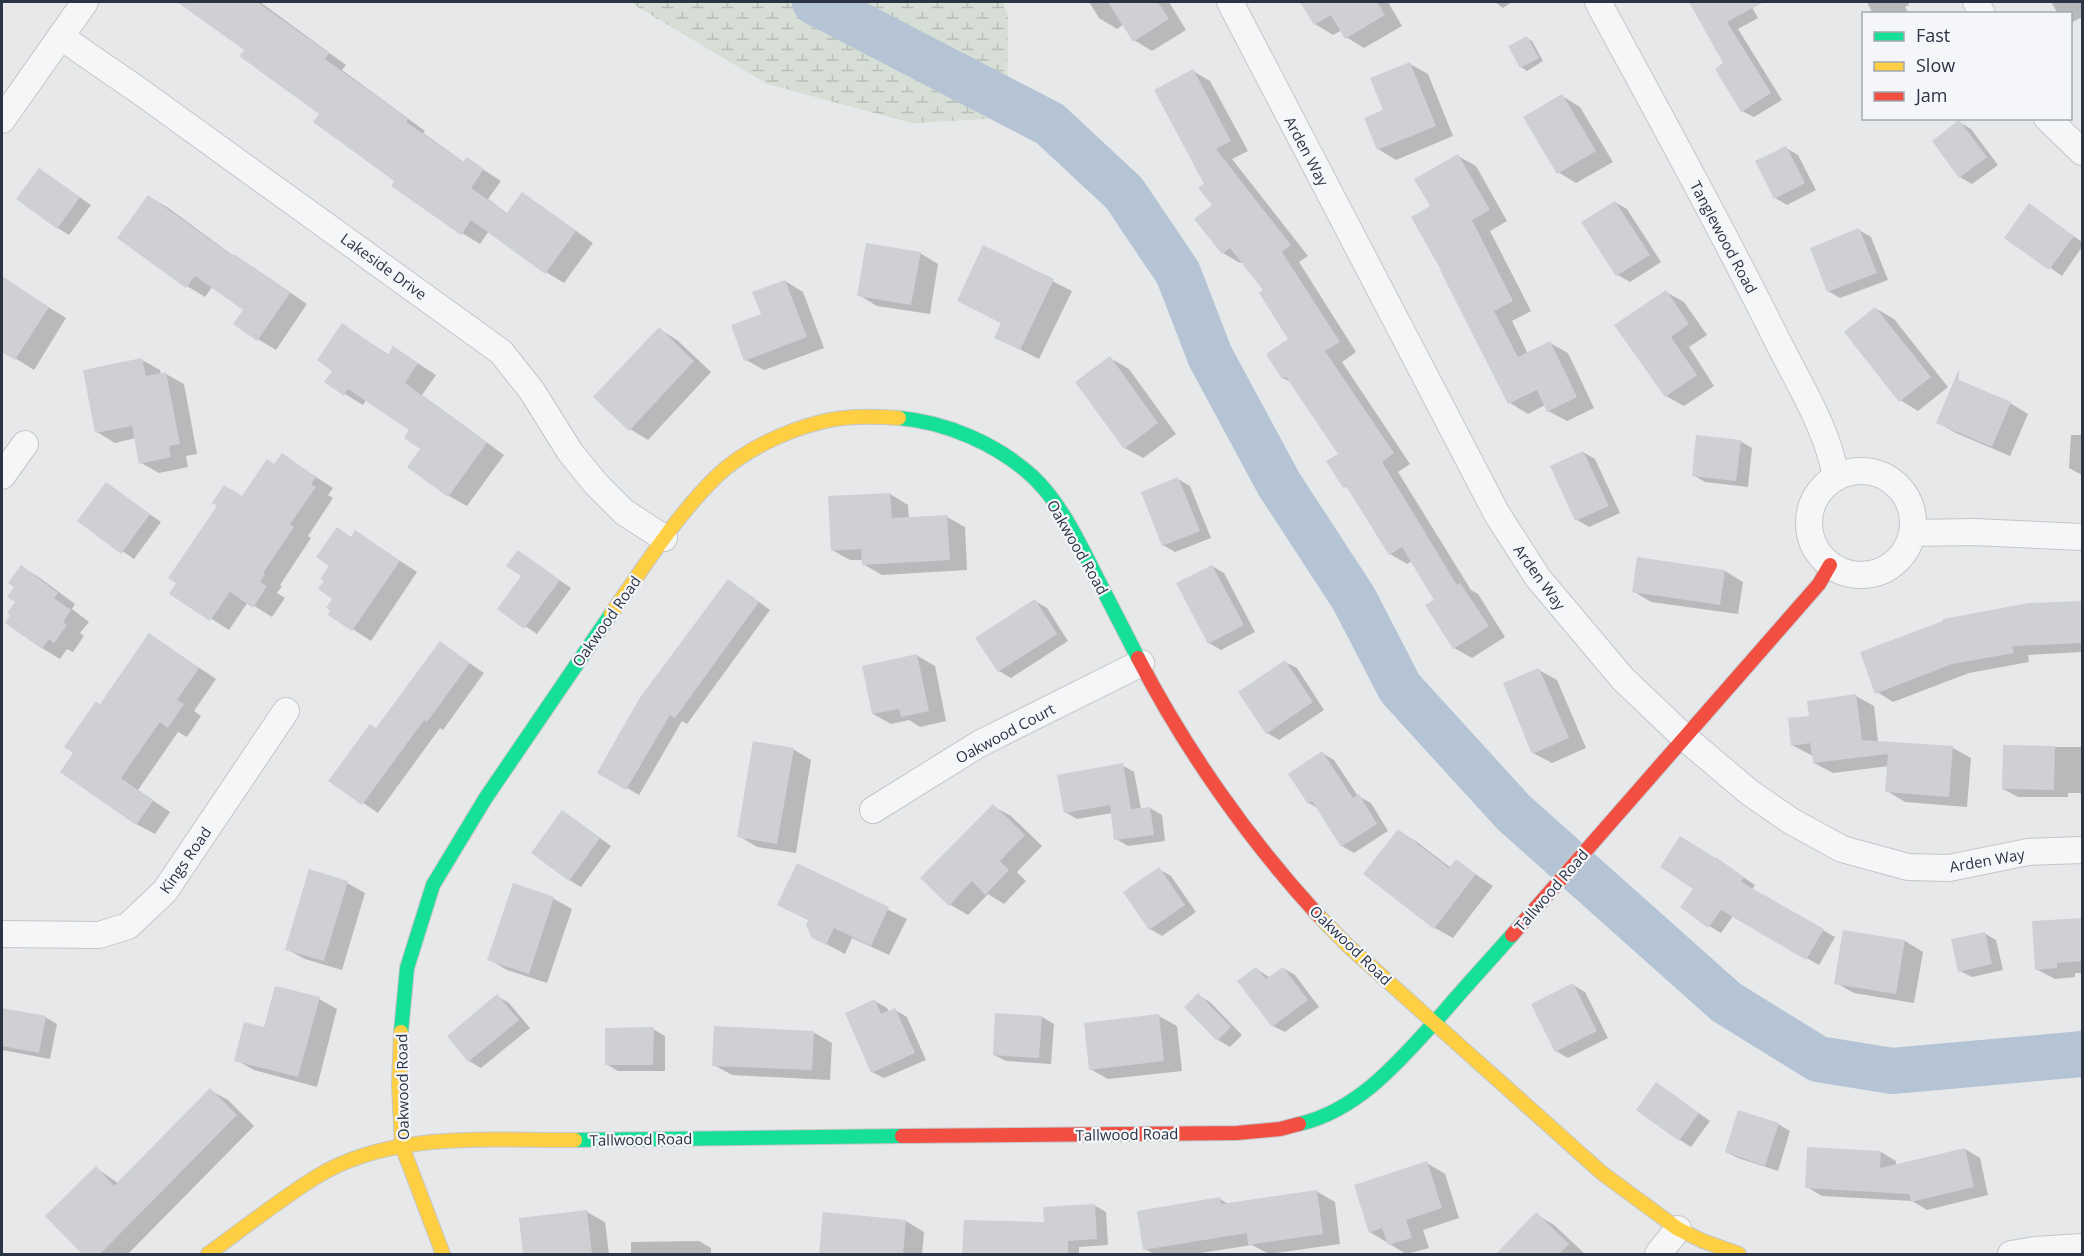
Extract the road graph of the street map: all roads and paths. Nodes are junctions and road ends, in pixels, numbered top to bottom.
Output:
1 (85, 2) edge
2 (1230, 2) edge
3 (1598, 2) edge
4 (61, 37) junction
5 (2, 120) edge
6 (2048, 120) edge
7 (2082, 152) edge
8 (25, 444) dead end
9 (2, 476) edge
10 (1836, 478) junction
11 (1912, 533) junction
12 (2082, 537) edge
13 (664, 538) junction
14 (1830, 565) junction
15 (1141, 663) junction
16 (286, 711) dead end
17 (1684, 737) junction
18 (873, 810) dead end
19 (2082, 850) edge
20 (2, 934) edge
21 (1434, 1021) junction
22 (402, 1146) junction
23 (1678, 1229) junction
24 (2082, 1247) edge
25 (208, 1254) edge
26 (443, 1254) edge
27 (1658, 1254) edge
28 (1739, 1254) edge
29 (2011, 1254) edge

1 - 4 street
2 - 17 street, Arden Way
3 - 10 street, Tanglewood Road
4 - 5 street
4 - 13 street, Lakeside Drive
6 - 7 street
8 - 9 street
10 - 11 street
10 - 14 street
11 - 12 street
11 - 14 street
13 - 15 street, Oakwood Road
13 - 22 street, Oakwood Road
14 - 17 street, Tallwood Road
15 - 18 street, Oakwood Court
15 - 21 street, Oakwood Road
16 - 20 street, Kings Road
17 - 19 street, Arden Way
17 - 21 street, Tallwood Road
21 - 22 street, Tallwood Road
21 - 23 street, Oakwood Road
22 - 25 street, Tallwood Road
22 - 26 street, Oakwood Road
23 - 27 street
23 - 28 street, Oakwood Road
24 - 29 street

